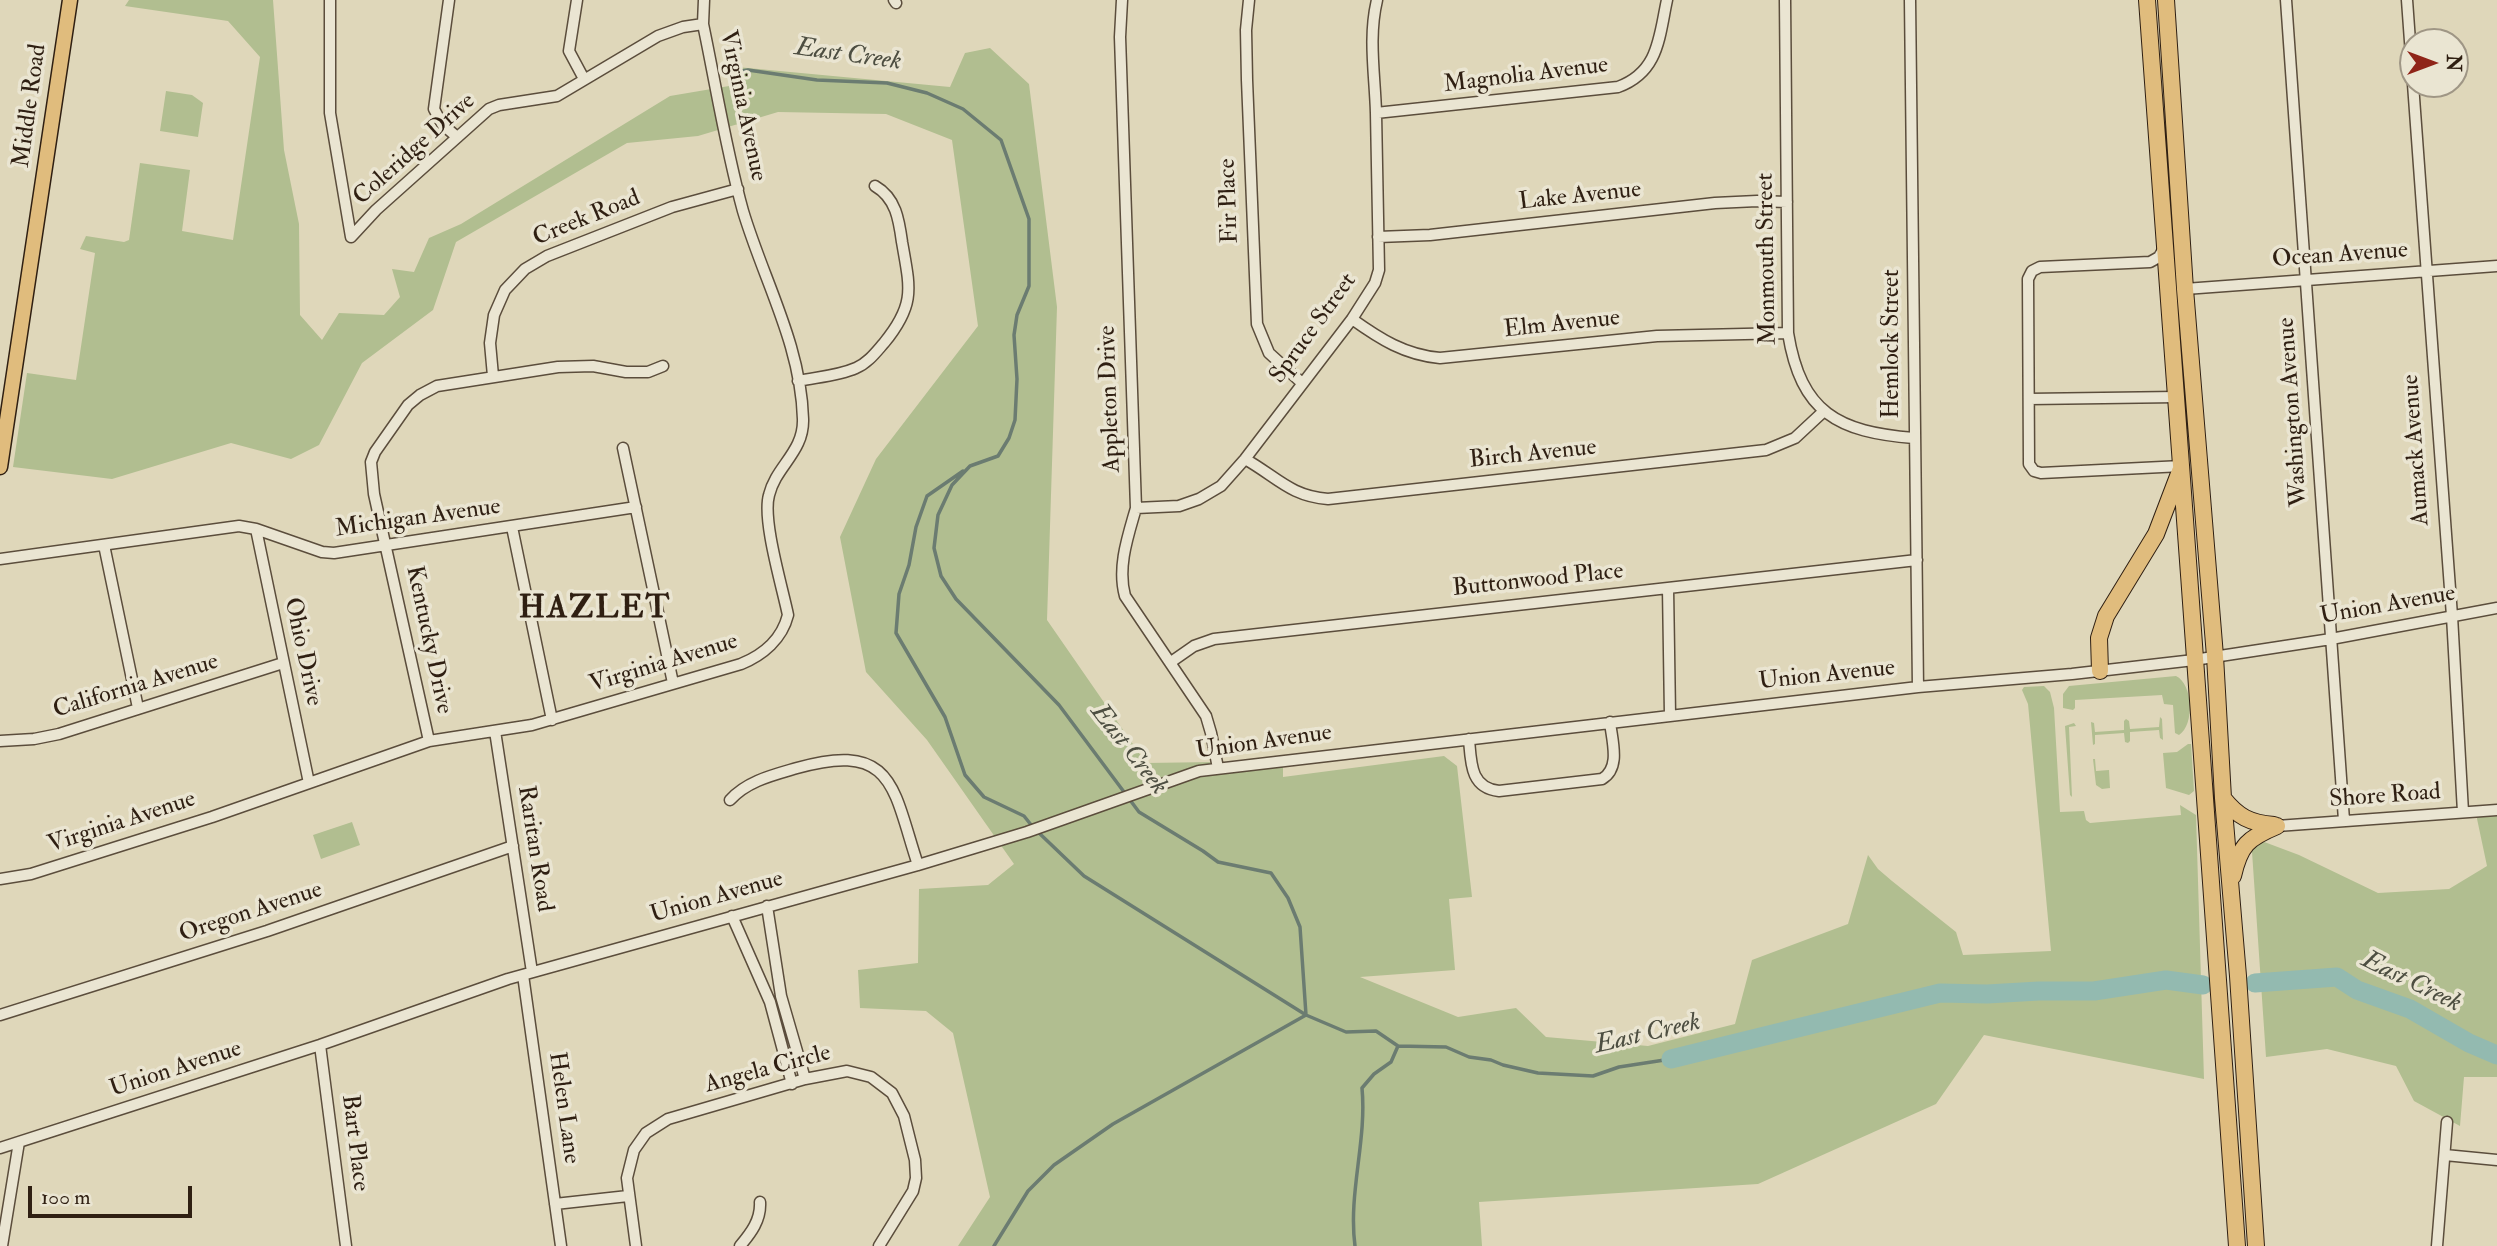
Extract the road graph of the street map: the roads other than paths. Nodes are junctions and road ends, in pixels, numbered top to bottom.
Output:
1 (70, 0) edge
2 (330, 0) edge
3 (449, 0) edge
4 (577, 0) edge
5 (704, 0) edge
6 (1122, 0) edge
7 (1249, 0) edge
8 (1377, 0) edge
9 (1667, 0) edge
10 (1784, 0) edge
11 (1910, 0) edge
12 (2147, 0) edge
13 (2166, 0) edge
14 (2286, 0) edge
15 (2407, 0) edge
16 (703, 24) junction
17 (2409, 28) edge
18 (584, 79) junction
19 (2414, 98) edge
20 (1376, 113) junction
21 (457, 137) junction
22 (875, 186) dead end
23 (738, 189) junction
24 (1787, 202) junction
25 (1378, 237) junction
26 (2166, 241) junction
27 (2497, 266) edge
28 (2426, 271) junction
29 (2306, 280) junction
30 (2185, 289) junction
31 (1352, 319) junction
32 (1788, 333) junction
33 (663, 366) dead end
34 (493, 376) junction
35 (798, 381) junction
36 (1302, 383) junction
37 (6, 391) edge
38 (2177, 397) junction
39 (2029, 399) junction
40 (1824, 411) junction
41 (1914, 438) junction
42 (623, 448) dead end
43 (1245, 459) junction
44 (2182, 466) junction
45 (0, 467) edge
46 (636, 507) junction
47 (1136, 508) junction
48 (512, 527) junction
49 (256, 529) junction
50 (104, 545) junction
51 (386, 546) junction
52 (0, 559) edge
53 (1917, 560) junction
54 (1668, 588) junction
55 (2497, 608) edge
56 (2452, 616) junction
57 (2331, 639) junction
58 (2215, 656) junction
59 (2194, 660) junction
60 (1171, 662) junction
61 (283, 663) junction
62 (2099, 671) junction
63 (673, 683) junction
64 (1918, 687) junction
65 (138, 708) junction
66 (1670, 715) junction
67 (552, 719) junction
68 (1610, 722) junction
69 (495, 731) junction
70 (1469, 738) junction
71 (0, 741) edge
72 (429, 741) junction
73 (1218, 768) junction
74 (309, 783) junction
75 (2223, 798) junction
76 (730, 800) dead end
77 (2497, 810) edge
78 (2463, 812) junction
79 (2344, 820) junction
80 (2277, 825) junction
81 (513, 846) junction
82 (918, 865) junction
83 (0, 879) edge
84 (2230, 889) junction
85 (767, 906) junction
86 (732, 916) junction
87 (527, 974) junction
88 (0, 1015) edge
89 (320, 1045) junction
90 (805, 1079) junction
91 (792, 1084) junction
92 (2447, 1122) dead end
93 (19, 1142) junction
94 (0, 1148) edge
95 (2445, 1155) junction
96 (2497, 1160) edge
97 (628, 1196) junction
98 (760, 1202) dead end
99 (555, 1204) junction
100 (2, 1246) edge
101 (346, 1246) edge
102 (561, 1246) edge
103 (636, 1246) edge
104 (740, 1246) edge
105 (879, 1246) edge
106 (2237, 1246) edge
107 (2256, 1246) edge
108 (2437, 1246) edge

1 - 37 main road, Middle Road
2 - 21 street, Coleridge Drive
3 - 21 street
4 - 18 street
5 - 16 street, Virginia Avenue
6 - 47 street, Appleton Drive
7 - 36 street, Fir Place
8 - 20 street, Spruce Street
9 - 20 street, Magnolia Avenue
10 - 24 street, Monmouth Street
11 - 41 street, Hemlock Street
12 - 26 highway
13 - 30 highway
14 - 29 street, Washington Avenue
15 - 17 street, Aumack Avenue
16 - 18 street, Coleridge Drive
16 - 23 street, Virginia Avenue
18 - 21 street, Coleridge Drive
19 - 28 street, Aumack Avenue
20 - 25 street, Spruce Street
22 - 35 street
23 - 34 street, Creek Road
23 - 35 street, Virginia Avenue
24 - 25 street, Lake Avenue
24 - 32 street, Monmouth Street
25 - 31 street, Spruce Street
26 - 38 highway
26 - 39 street
27 - 28 street, Ocean Avenue
28 - 29 street, Ocean Avenue
28 - 56 street, Aumack Avenue
29 - 30 street, Ocean Avenue
29 - 57 street, Washington Avenue
30 - 58 highway
31 - 32 street, Elm Avenue
31 - 36 street, Spruce Street
32 - 40 street, Monmouth Street
33 - 34 street, Kentucky Drive
34 - 51 street, Kentucky Drive
35 - 63 street, Virginia Avenue
36 - 43 street, Spruce Street
37 - 45 main road, Middle Road
38 - 39 street
38 - 44 highway
39 - 44 street
40 - 41 street, Monmouth Street
40 - 43 street, Birch Avenue
41 - 53 street, Hemlock Street
42 - 46 street
43 - 47 street, Spruce Street
44 - 59 highway
44 - 62 highway
46 - 48 street, Michigan Avenue
46 - 63 street
47 - 60 street, Appleton Drive
48 - 51 street, Michigan Avenue
48 - 67 street
49 - 50 street, Michigan Avenue
49 - 51 street, Michigan Avenue
49 - 61 street, Ohio Drive
50 - 52 street, Michigan Avenue
50 - 65 street
51 - 72 street, Kentucky Drive
53 - 54 street, Buttonwood Place
53 - 64 street, Hemlock Street
54 - 60 street, Buttonwood Place
54 - 66 street
55 - 56 street, Union Avenue
56 - 57 street, Union Avenue
56 - 78 street, Aumack Avenue
57 - 58 street, Union Avenue
57 - 79 street, Washington Avenue
58 - 59 street, Union Avenue
58 - 75 highway
59 - 62 street, Union Avenue
59 - 106 highway
60 - 73 street, Appleton Drive
61 - 65 street, California Avenue
61 - 74 street, Ohio Drive
62 - 64 street, Union Avenue
63 - 67 street, Virginia Avenue
64 - 66 street, Union Avenue
65 - 71 street, California Avenue
66 - 68 street, Union Avenue
67 - 69 street, Virginia Avenue
68 - 70 street, Union Avenue
68 - 70 street
69 - 72 street, Virginia Avenue
69 - 81 street, Raritan Road
70 - 73 street, Union Avenue
72 - 74 street, Virginia Avenue
73 - 82 street, Union Avenue
74 - 83 street, Virginia Avenue
75 - 80 highway
75 - 84 highway
76 - 82 street
77 - 78 street, Shore Road
78 - 79 street, Shore Road
79 - 80 street, Shore Road
80 - 84 highway
81 - 87 street, Raritan Road
81 - 88 street, Oregon Avenue
82 - 85 street, Union Avenue
84 - 107 highway
85 - 86 street, Union Avenue
85 - 90 street
86 - 87 street, Union Avenue
86 - 91 street
87 - 89 street, Union Avenue
87 - 99 street, Helen Lane
89 - 93 street, Union Avenue
89 - 101 street, Bart Place
90 - 91 street, Angela Circle
90 - 105 street, Angela Circle
91 - 97 street, Angela Circle
92 - 95 street
93 - 94 street, Union Avenue
93 - 100 street
95 - 96 street
95 - 108 street
97 - 99 street
97 - 103 street, Angela Circle
98 - 104 street
99 - 102 street, Helen Lane

